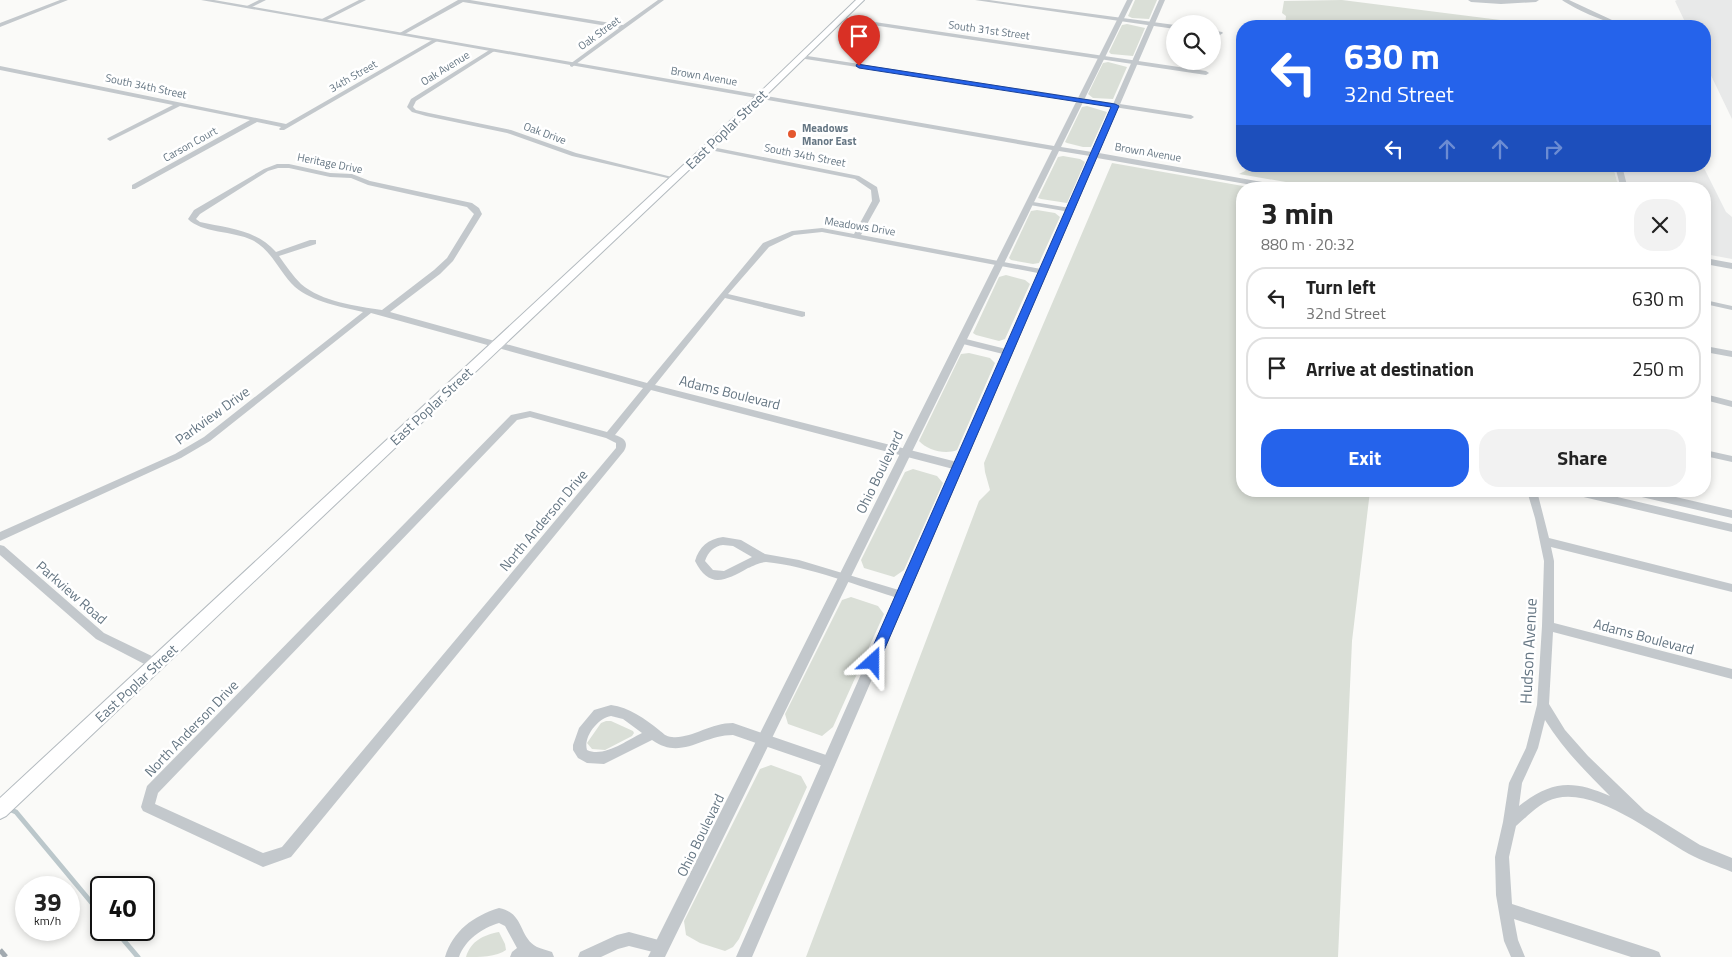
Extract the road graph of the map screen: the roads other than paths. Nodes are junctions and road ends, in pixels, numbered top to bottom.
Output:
1 (64, 0) edge
2 (204, 0) edge
3 (263, 0) edge
4 (363, 0) edge
5 (462, 0) edge
6 (661, 0) edge
7 (860, 0) edge
8 (978, 0) edge
9 (1130, 0) edge
10 (1162, 0) edge
11 (1471, 0) edge
12 (1536, 0) edge
13 (1565, 0) edge
14 (248, 7) junction
15 (841, 19) junction
16 (322, 20) junction
17 (1120, 20) junction
18 (1609, 20) edge
19 (1151, 24) junction
20 (0, 25) edge
21 (1166, 26) edge
22 (624, 27) junction
23 (401, 34) junction
24 (436, 40) junction
25 (493, 50) junction
26 (801, 57) junction
27 (1101, 57) junction
28 (1134, 62) junction
29 (572, 65) junction
30 (0, 68) edge
31 (1206, 73) dead end
32 (759, 97) junction
33 (1080, 100) junction
34 (179, 104) junction
35 (410, 106) joint
36 (1115, 106) junction
37 (1190, 117) dead end
38 (256, 120) junction
39 (287, 126) junction
40 (279, 130) dead end
41 (110, 139) dead end
42 (707, 148) junction
43 (1057, 148) junction
44 (1094, 154) junction
45 (674, 178) junction
46 (1251, 182) edge
47 (135, 187) dead end
48 (1030, 203) junction
49 (1070, 210) junction
50 (857, 236) junction
51 (313, 242) dead end
52 (273, 256) junction
53 (1711, 262) edge
54 (999, 264) junction
55 (1732, 266) edge
56 (1043, 272) junction
57 (723, 295) junction
58 (1711, 303) edge
59 (1732, 308) edge
60 (369, 311) junction
61 (384, 313) junction
62 (802, 314) dead end
63 (962, 341) junction
64 (496, 344) junction
65 (1711, 350) edge
66 (1007, 352) junction
67 (1732, 354) edge
68 (650, 387) junction
69 (1711, 399) edge
70 (1732, 404) edge
71 (609, 436) junction
72 (906, 452) junction
73 (1711, 455) edge
74 (1732, 459) edge
75 (957, 466) junction
76 (1534, 497) edge
77 (1600, 497) edge
78 (1659, 497) edge
79 (1732, 514) edge
80 (1732, 528) edge
81 (0, 537) edge
82 (1545, 541) junction
83 (0, 549) edge
84 (763, 558) junction
85 (843, 578) junction
86 (1732, 588) edge
87 (902, 595) junction
88 (1548, 626) junction
89 (156, 664) junction
90 (1732, 674) edge
91 (1544, 705) junction
92 (654, 733) junction
93 (763, 740) junction
94 (829, 762) junction
95 (0, 810) edge
96 (1640, 816) junction
97 (1510, 822) junction
98 (1732, 865) edge
99 (1506, 909) junction
100 (658, 952) edge
101 (522, 953) edge
102 (452, 957) edge
103 (547, 957) edge
104 (585, 957) edge
105 (744, 957) edge
106 (1518, 957) edge
107 (1654, 957) edge

1 - 20 street
2 - 14 street, Brown Avenue
3 - 14 street
4 - 16 street
5 - 22 street
5 - 23 street
6 - 22 street, Oak Street
7 - 15 main road, East Poplar Street
8 - 17 street
9 - 17 street, Ohio Boulevard
10 - 19 street
11 - 12 street
13 - 18 street
14 - 16 street, Brown Avenue
15 - 26 main road, East Poplar Street
15 - 27 street, South 31st Street
16 - 23 street, Brown Avenue
17 - 19 street
17 - 27 street, Ohio Boulevard
19 - 21 street
19 - 28 street
22 - 29 street, Oak Street
23 - 24 street, Brown Avenue
24 - 25 street, Brown Avenue
24 - 39 street, 34th Street
25 - 29 street, Brown Avenue
25 - 35 street, Oak Avenue
26 - 32 main road, East Poplar Street
26 - 33 street
27 - 28 street, South 31st Street
27 - 33 street, Ohio Boulevard
28 - 31 street, South 31st Street
28 - 36 street
29 - 32 street, Brown Avenue
30 - 34 street, South 34th Street
32 - 42 main road, East Poplar Street
32 - 43 street, Brown Avenue
33 - 36 street
33 - 43 street, Ohio Boulevard
34 - 38 street, South 34th Street
34 - 41 street
35 - 45 street, Oak Drive
36 - 37 street
36 - 44 street
38 - 39 street, South 34th Street
38 - 47 street, Carson Court
39 - 40 street, 34th Street
42 - 45 main road, East Poplar Street
42 - 50 street, South 34th Street
43 - 44 street, Brown Avenue
43 - 48 street, Ohio Boulevard
44 - 46 street, Brown Avenue
44 - 49 street
45 - 64 main road, East Poplar Street
48 - 49 street
48 - 54 street, Ohio Boulevard
49 - 56 street
50 - 54 street, Meadows Drive
50 - 57 street, Meadows Drive
51 - 52 street
52 - 60 street, Heritage Drive
52 - 61 street, Heritage Drive
53 - 55 street
54 - 56 street, Meadows Drive
54 - 63 street, Ohio Boulevard
56 - 66 street
57 - 62 street
57 - 68 street, Meadows Drive
58 - 59 street
60 - 61 street, Heritage Drive
60 - 81 street, Parkview Drive
61 - 64 street, Heritage Drive
63 - 66 street
63 - 72 street, Ohio Boulevard
64 - 68 street, Adams Boulevard
64 - 89 main road, East Poplar Street
65 - 67 street
66 - 75 street
68 - 71 street
68 - 72 street, Adams Boulevard
69 - 70 street
71 - 71 street, North Anderson Drive
72 - 75 street, Adams Boulevard
72 - 85 street, Ohio Boulevard
73 - 74 street
75 - 87 street
76 - 82 street, Hudson Avenue
77 - 80 street
78 - 79 street
82 - 86 street
82 - 88 street, Hudson Avenue
83 - 89 street, Parkview Road
84 - 84 street
84 - 85 street
85 - 87 street
85 - 93 street, Ohio Boulevard
87 - 94 street
88 - 90 street, Adams Boulevard
88 - 91 street, Hudson Avenue
89 - 95 main road, East Poplar Street
91 - 96 street
91 - 97 street, Hudson Avenue
92 - 92 street
92 - 93 street
93 - 94 street
93 - 100 street, Ohio Boulevard
94 - 105 street
96 - 97 street
96 - 98 street
97 - 99 street, Hudson Avenue
99 - 106 street, Hudson Avenue
99 - 107 street
100 - 104 street
101 - 102 street
101 - 103 street

